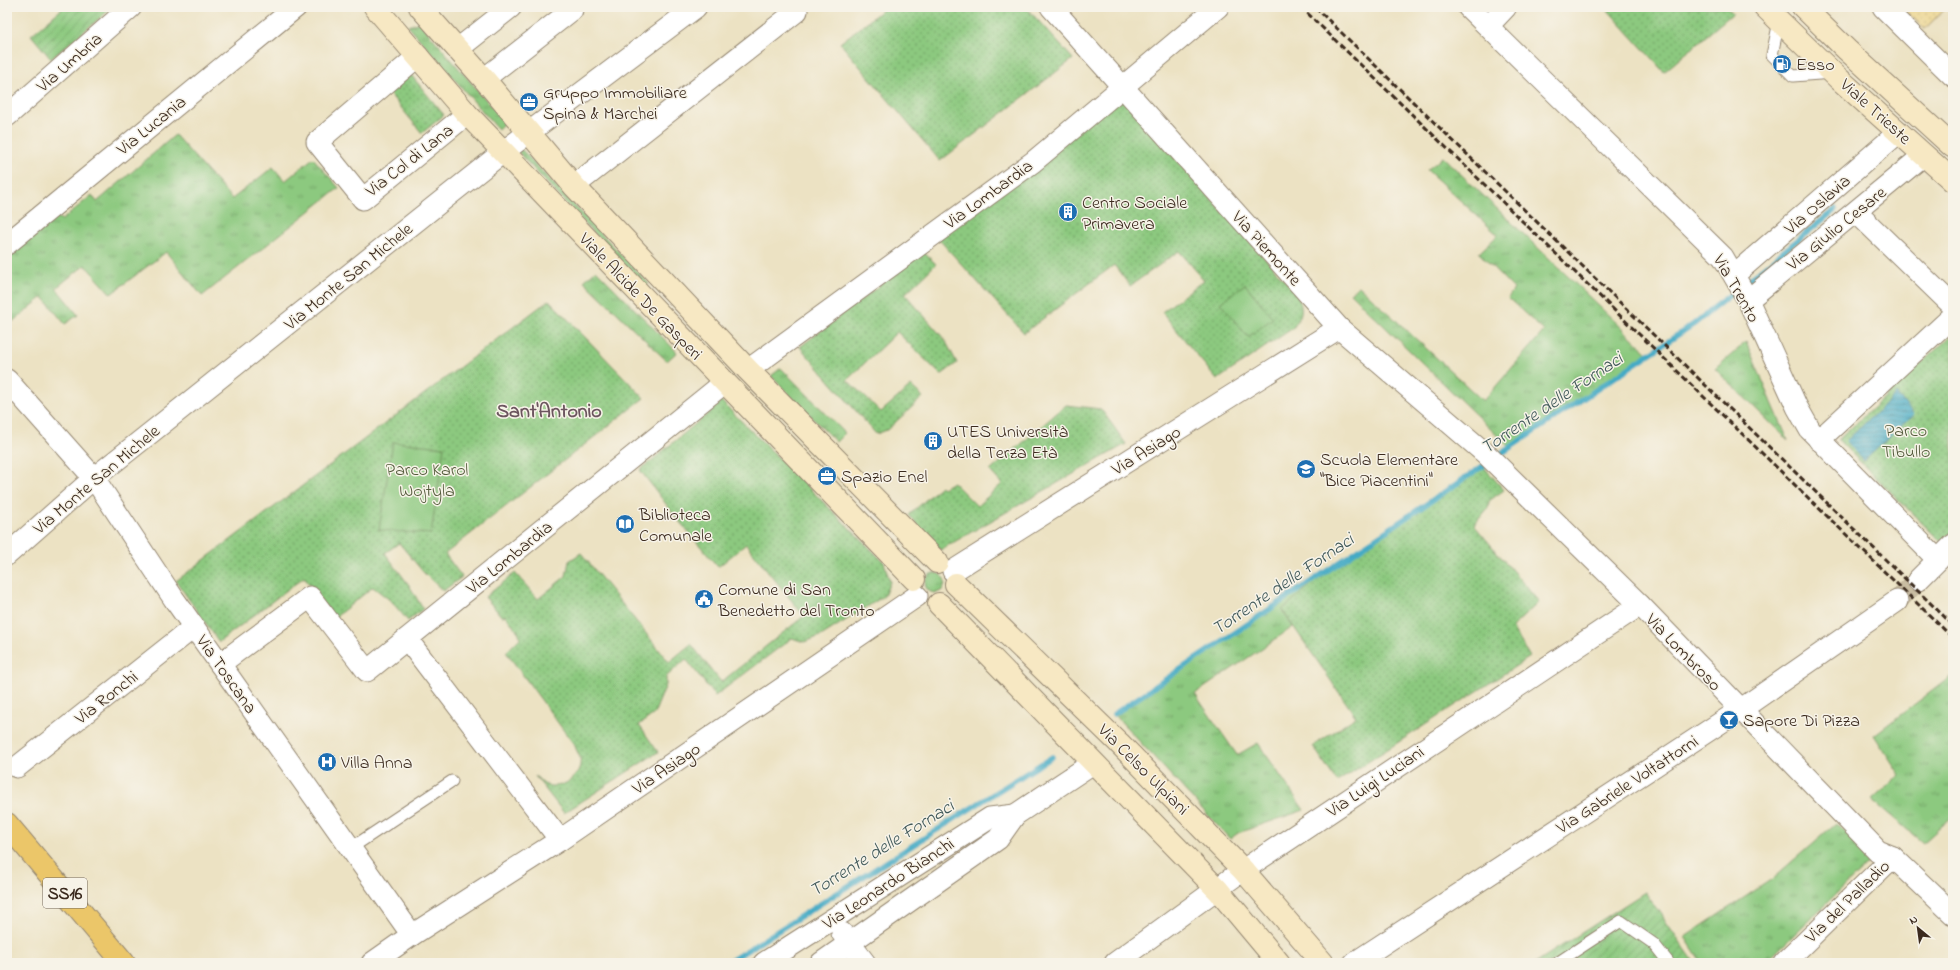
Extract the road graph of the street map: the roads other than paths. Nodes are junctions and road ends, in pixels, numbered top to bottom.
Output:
1 (131, 7) edge
2 (296, 7) edge
3 (375, 7) edge
4 (420, 7) edge
5 (511, 7) edge
6 (569, 7) edge
7 (696, 7) edge
8 (794, 7) edge
9 (1051, 7) edge
10 (1218, 7) edge
11 (1468, 7) edge
12 (1506, 7) edge
13 (1803, 7) edge
14 (1883, 7) edge
15 (1772, 14) edge
16 (1488, 26) junction
17 (458, 49) junction
18 (418, 56) junction
19 (1833, 73) junction
20 (1953, 76) edge
21 (484, 79) junction
22 (1123, 87) junction
23 (466, 114) junction
24 (7, 116) edge
25 (528, 132) junction
26 (1899, 132) junction
27 (1953, 147) edge
28 (503, 152) junction
29 (1924, 155) junction
30 (1953, 181) edge
31 (574, 186) junction
32 (1856, 212) junction
33 (7, 244) edge
34 (1734, 275) junction
35 (1748, 300) junction
36 (1953, 306) edge
37 (1953, 316) edge
38 (1339, 328) junction
39 (748, 370) junction
40 (7, 380) edge
41 (724, 383) junction
42 (1819, 440) junction
43 (1503, 471) joint
44 (94, 478) junction
45 (1953, 545) edge
46 (7, 555) edge
47 (1938, 560) junction
48 (949, 572) junction
49 (1918, 580) tunnel mouth
50 (915, 588) junction
51 (1897, 601) tunnel mouth
52 (939, 604) junction
53 (1640, 605) junction
54 (194, 627) junction
55 (408, 639) junction
56 (220, 664) junction
57 (1740, 710) junction
58 (1093, 763) junction
59 (17, 767) dead end
60 (452, 781) dead end
61 (1015, 814) junction
62 (7, 824) edge
63 (560, 840) junction
64 (352, 848) junction
65 (1893, 856) junction
66 (1243, 870) junction
67 (1218, 890) junction
68 (1953, 914) edge
69 (832, 919) junction
70 (412, 935) junction
71 (850, 944) junction
72 (124, 963) edge
73 (372, 963) edge
74 (764, 963) edge
75 (821, 963) edge
76 (865, 963) edge
77 (1115, 963) edge
78 (1280, 963) edge
79 (1322, 963) edge
80 (1354, 963) edge
81 (1557, 963) edge
82 (1669, 963) edge
83 (1784, 963) edge

1 - 24 street, Via Umbria
2 - 33 street, Via Lucania
3 - 18 street, Viale Alcide De Gasperi
4 - 17 street, Viale Alcide De Gasperi
5 - 17 street
6 - 21 street
7 - 25 street, Via Monte San Michele
8 - 31 street
9 - 22 street, Via Piemonte
10 - 22 street, Via Lombardia
11 - 16 street, Via Trento
12 - 16 street
13 - 27 street, Viale Trieste
14 - 20 street
15 - 19 street, Viale Trieste
15 - 19 lane
16 - 34 street, Via Trento
17 - 21 street, Viale Alcide De Gasperi
18 - 23 street, Viale Alcide De Gasperi
18 - 23 street, Via Col di Lana
19 - 26 street, Viale Trieste
21 - 25 street, Viale Alcide De Gasperi
22 - 38 street, Via Piemonte
22 - 39 street, Via Lombardia
23 - 28 street, Viale Alcide De Gasperi
25 - 28 street, Via Monte San Michele
25 - 31 street, Viale Alcide De Gasperi
26 - 29 street, Viale Trieste
26 - 34 street, Via Oslavia
28 - 41 street, Viale Alcide De Gasperi
28 - 44 street, Via Monte San Michele
29 - 30 street, Viale Trieste
29 - 32 street, Via Giulio Cesare
31 - 39 street, Viale Alcide De Gasperi
32 - 35 street, Via Giulio Cesare
32 - 36 street
34 - 35 street, Via Trento
35 - 42 street, Via Trento
37 - 42 street
38 - 43 street, Via Piemonte
38 - 48 street, Via Asiago
39 - 48 street, Viale Alcide De Gasperi
40 - 44 street, Via Toscana
41 - 50 street, Viale Alcide De Gasperi
41 - 55 street, Via Lombardia
42 - 47 street, Via Trento
43 - 53 street, Via Lombroso
44 - 46 street, Via Monte San Michele
44 - 54 street, Via Toscana
45 - 47 street
47 - 49 street
48 - 50 street
48 - 52 street
48 - 66 street, Via Celso Ulpiani
50 - 52 street
50 - 63 street, Via Asiago
51 - 57 street, Via Gabriele Voltattorni
52 - 58 street, Via Celso Ulpiani
53 - 57 street, Via Lombroso
53 - 66 street, Via Luigi Luciani
54 - 56 street, Via Toscana
54 - 59 street, Via Ronchi
55 - 56 street, Via Lombardia
55 - 63 street
56 - 64 street, Via Toscana
57 - 65 street, Via Lombroso
57 - 80 street, Via Gabriele Voltattorni
58 - 61 street, Via Leonardo Bianchi
58 - 67 street, Via Celso Ulpiani
60 - 64 lane
61 - 69 street, Via Leonardo Bianchi
61 - 71 street, Via Leonardo Bianchi
62 - 72 main road, SS16
63 - 70 street, Via Asiago
64 - 70 street, Via Toscana
65 - 68 street, Via Lombroso
65 - 83 street, Via del Palladio
66 - 67 street, Via Luigi Luciani
66 - 79 street, Via Celso Ulpiani
67 - 77 street, Via Luigi Luciani
67 - 78 street, Via Celso Ulpiani
69 - 71 street
69 - 74 street, Via Leonardo Bianchi
70 - 73 street
71 - 75 street, Via Leonardo Bianchi
71 - 76 street
81 - 82 lane

